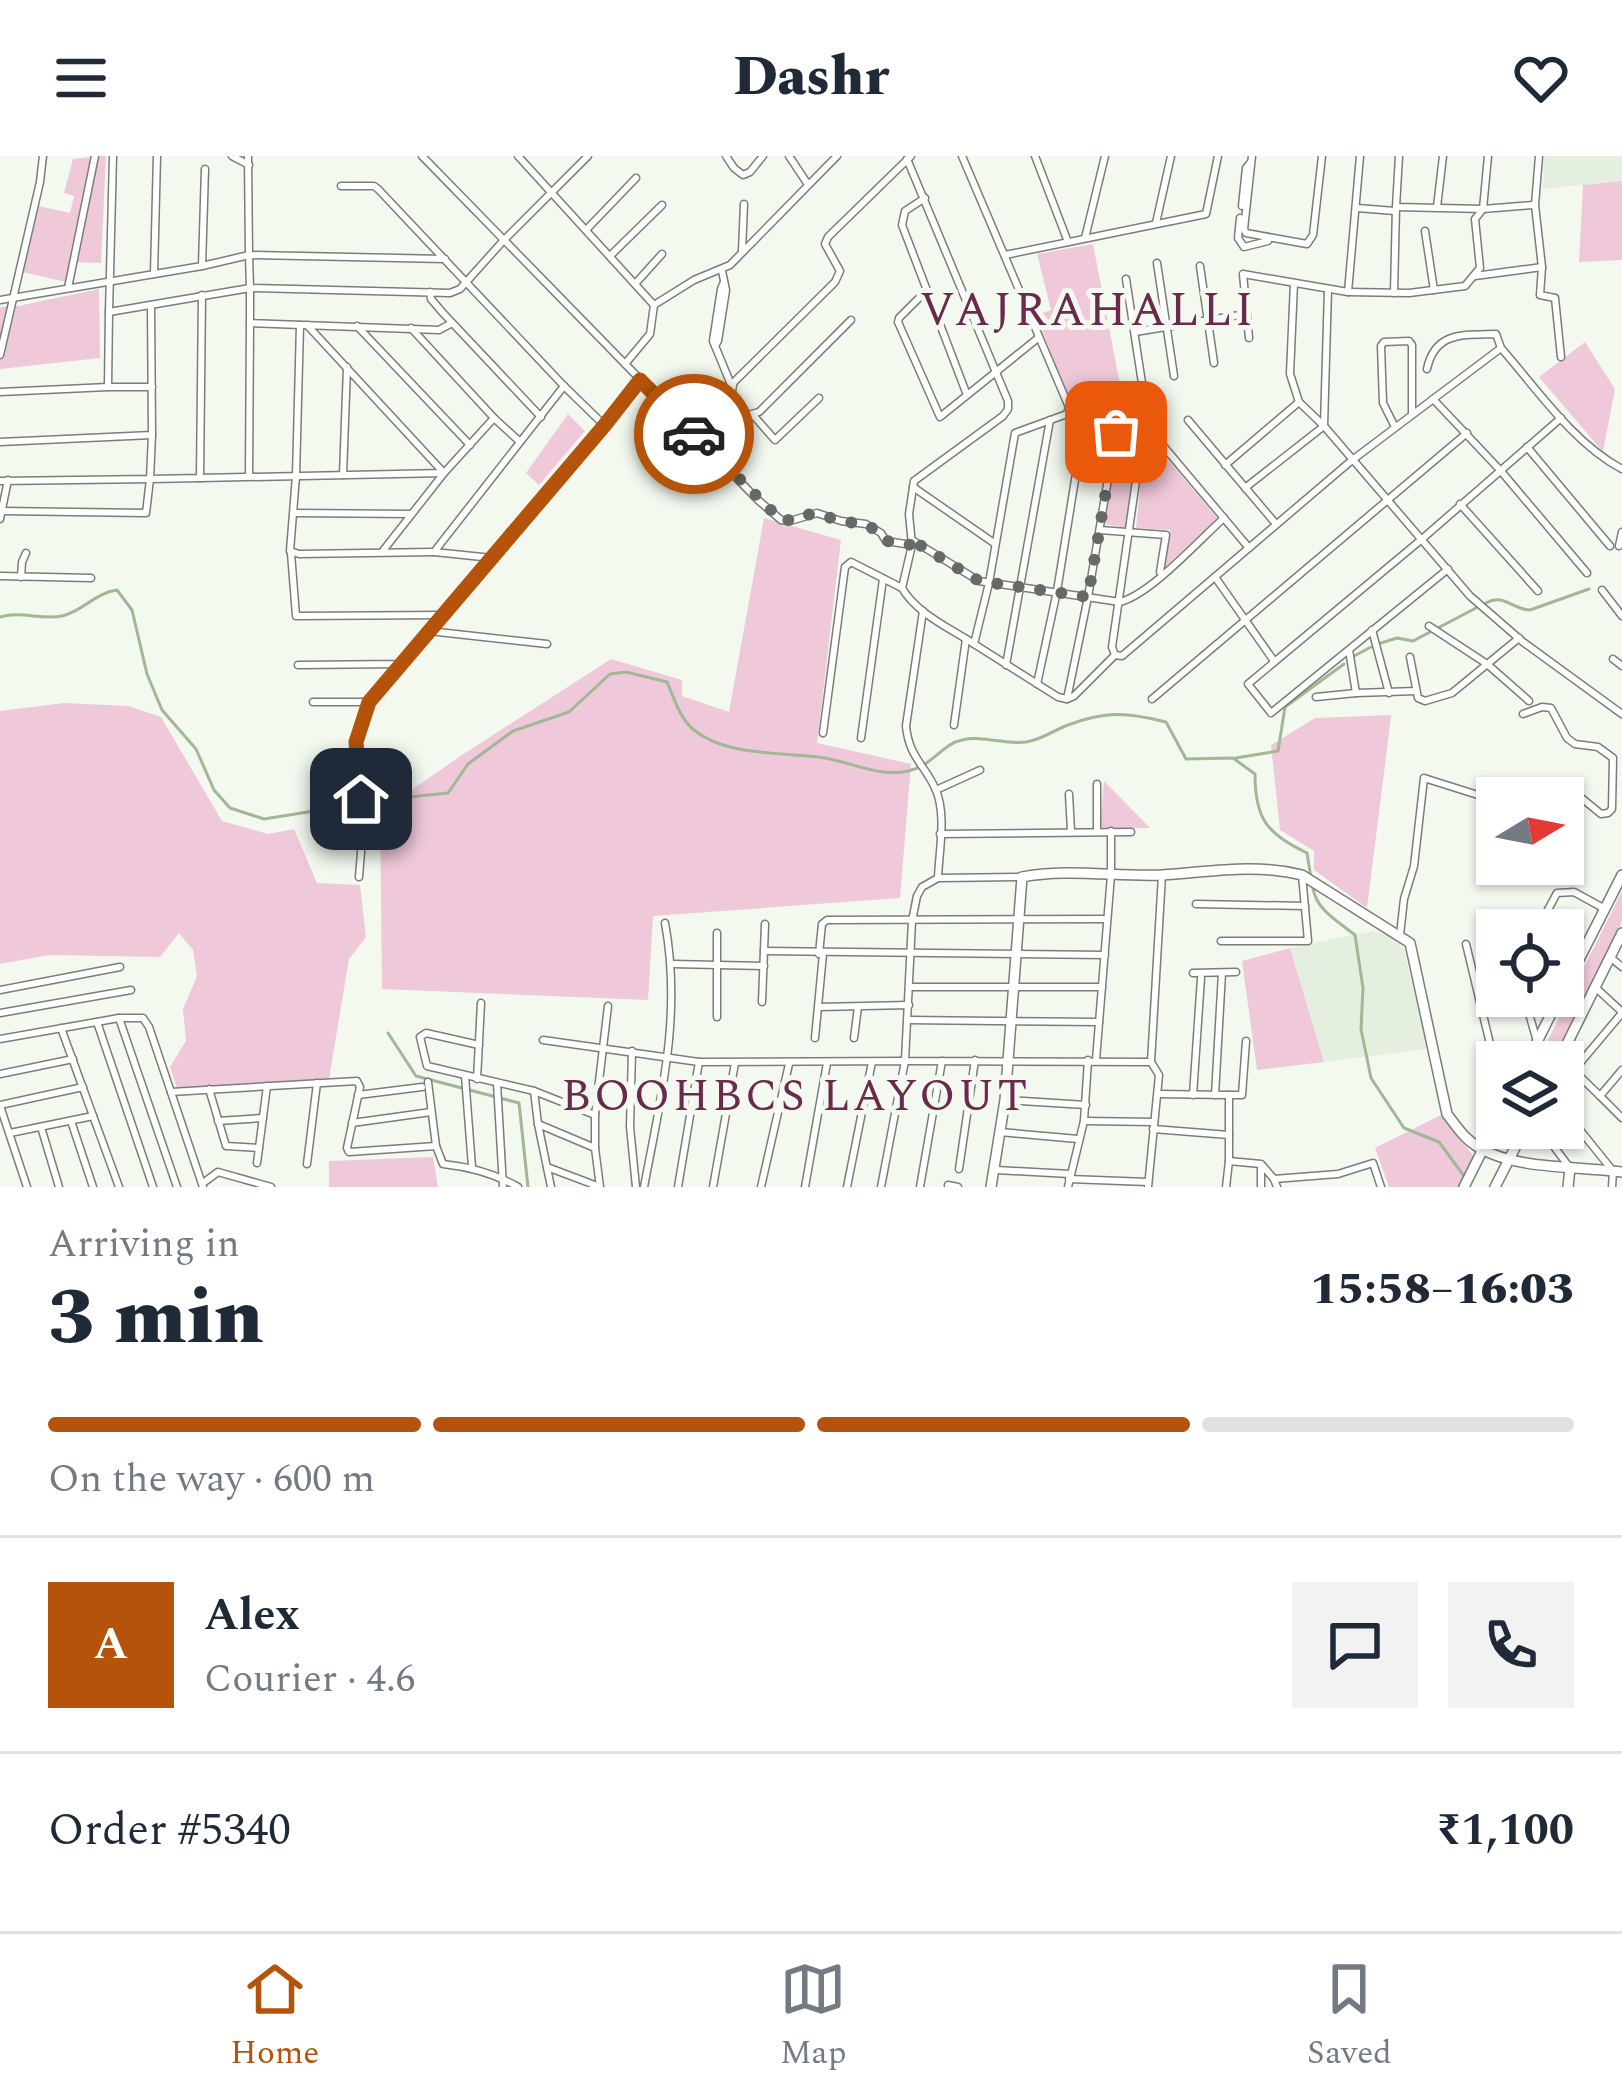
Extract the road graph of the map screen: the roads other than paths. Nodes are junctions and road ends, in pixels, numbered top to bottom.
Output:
1 (43, 156) edge
2 (95, 156) edge
3 (112, 156) edge
4 (157, 156) edge
5 (232, 156) edge
6 (422, 156) edge
7 (518, 156) edge
8 (588, 156) edge
9 (726, 156) edge
10 (763, 156) edge
11 (789, 156) edge
12 (837, 156) edge
13 (962, 156) edge
14 (1035, 156) edge
15 (1105, 156) edge
16 (1171, 156) edge
17 (1218, 156) edge
18 (1322, 156) edge
19 (1360, 156) edge
20 (1400, 156) edge
21 (1443, 156) edge
22 (1488, 156) edge
23 (1539, 156) edge
24 (909, 158) edge
25 (576, 159) edge
26 (1251, 159) edge
27 (248, 160) edge
28 (205, 169) dead end
29 (637, 178) dead end
30 (808, 184) junction
31 (341, 186) dead end
32 (552, 192) junction
33 (925, 197) junction
34 (744, 203) dead end
35 (1535, 205) junction
36 (662, 206) dead end
37 (1241, 206) dead end
38 (1437, 207) junction
39 (1355, 208) junction
40 (1396, 209) junction
41 (1483, 209) junction
42 (1240, 218) dead end
43 (1156, 225) junction
44 (586, 230) junction
45 (1425, 232) dead end
46 (1085, 238) junction
47 (1272, 239) junction
48 (503, 241) junction
49 (1068, 242) junction
50 (742, 251) junction
51 (662, 254) dead end
52 (249, 255) junction
53 (610, 256) junction
54 (1005, 256) junction
55 (445, 259) junction
56 (1157, 263) dead end
57 (202, 266) junction
58 (1200, 266) dead end
59 (1541, 267) junction
60 (722, 271) junction
61 (154, 274) junction
62 (1475, 276) junction
63 (1126, 279) dead end
64 (111, 281) junction
65 (466, 282) junction
66 (1294, 283) junction
67 (635, 284) junction
68 (68, 288) junction
69 (250, 288) junction
70 (1328, 289) junction
71 (1434, 290) junction
72 (926, 291) junction
73 (430, 292) junction
74 (1348, 292) junction
75 (1394, 293) junction
76 (202, 296) junction
77 (14, 298) junction
78 (0, 300) edge
79 (151, 304) junction
80 (654, 305) junction
81 (110, 312) junction
82 (1246, 314) junction
83 (851, 320) dead end
84 (1208, 320) junction
85 (250, 323) junction
86 (452, 323) junction
87 (303, 325) junction
88 (357, 326) junction
89 (1167, 327) junction
90 (411, 328) junction
91 (1135, 332) junction
92 (1038, 338) junction
93 (1249, 338) dead end
94 (1501, 348) junction
95 (0, 355) edge
96 (1562, 357) dead end
97 (1214, 363) dead end
98 (625, 364) junction
99 (346, 367) junction
100 (1427, 370) dead end
101 (996, 372) junction
102 (1174, 376) dead end
103 (640, 380) junction
104 (1142, 383) dead end
105 (563, 386) junction
106 (108, 387) junction
107 (152, 387) junction
108 (732, 387) junction
109 (0, 392) edge
110 (967, 395) junction
111 (819, 398) dead end
112 (1433, 399) junction
113 (1121, 402) dead end
114 (1152, 402) dead end
115 (1299, 402) junction
116 (1067, 414) junction
117 (1412, 414) junction
118 (753, 415) junction
119 (541, 417) junction
120 (494, 418) junction
121 (1561, 418) junction
122 (1050, 419) junction
123 (1188, 420) dead end
124 (1582, 422) dead end
125 (604, 426) junction
126 (1324, 426) junction
127 (1395, 427) junction
128 (1149, 429) junction
129 (1574, 430) junction
130 (1467, 433) junction
131 (152, 435) junction
132 (519, 441) junction
133 (0, 442) edge
134 (470, 445) junction
135 (1527, 447) junction
136 (1079, 452) junction
137 (1352, 461) junction
138 (1111, 463) junction
139 (1225, 465) junction
140 (1138, 467) junction
141 (1500, 470) junction
142 (1622, 470) edge
143 (444, 473) junction
144 (343, 475) junction
145 (296, 476) junction
146 (250, 477) junction
147 (200, 478) junction
148 (150, 479) junction
149 (4, 480) edge
150 (913, 487) junction
151 (1245, 488) junction
152 (1389, 501) junction
153 (1460, 503) junction
154 (293, 513) junction
155 (411, 514) junction
156 (1, 515) edge
157 (1224, 518) junction
158 (1276, 524) junction
159 (1100, 530) junction
160 (1130, 532) junction
161 (1622, 532) edge
162 (1422, 539) junction
163 (911, 542) junction
164 (995, 544) junction
165 (1619, 545) edge
166 (1610, 547) dead end
167 (1249, 548) junction
168 (290, 551) junction
169 (434, 552) junction
170 (26, 553) dead end
171 (381, 554) junction
172 (493, 558) junction
173 (1448, 569) junction
174 (1587, 573) dead end
175 (0, 576) edge
176 (1160, 576) junction
177 (21, 577) junction
178 (91, 578) dead end
179 (883, 578) junction
180 (1215, 578) junction
181 (989, 583) junction
182 (1021, 586) junction
183 (902, 588) junction
184 (1602, 590) dead end
185 (1538, 591) dead end
186 (1057, 592) junction
187 (1088, 597) junction
188 (1120, 602) junction
189 (923, 611) junction
190 (445, 615) junction
191 (1622, 616) edge
192 (1244, 620) junction
193 (1429, 626) dead end
194 (1372, 630) junction
195 (429, 631) junction
196 (1519, 638) junction
197 (966, 639) junction
198 (547, 644) dead end
199 (974, 644) junction
200 (1348, 648) junction
201 (1115, 655) junction
202 (1410, 657) dead end
203 (1612, 658) dead end
204 (1274, 662) junction
205 (400, 664) junction
206 (1006, 664) junction
207 (1487, 664) junction
208 (298, 665) dead end
209 (1622, 665) edge
210 (1037, 684) junction
211 (1416, 691) junction
212 (1356, 693) junction
213 (1389, 693) junction
214 (1316, 697) dead end
215 (1152, 698) dead end
216 (1067, 699) junction
217 (1529, 701) dead end
218 (313, 702) dead end
219 (369, 702) junction
220 (1522, 714) dead end
221 (1622, 714) edge
222 (954, 725) dead end
223 (824, 733) dead end
224 (861, 738) dead end
225 (980, 770) dead end
226 (1097, 784) dead end
227 (937, 790) junction
228 (1618, 790) edge
229 (1069, 794) dead end
230 (1476, 795) edge
231 (1584, 799) edge
232 (1071, 830) junction
233 (1097, 831) junction
234 (1111, 831) junction
235 (1131, 832) dead end
236 (940, 834) junction
237 (1622, 874) edge
238 (1111, 875) junction
239 (1162, 875) junction
240 (359, 877) dead end
241 (1022, 877) junction
242 (938, 878) junction
243 (1305, 878) junction
244 (1196, 904) dead end
245 (1305, 907) junction
246 (1548, 909) edge
247 (1605, 909) junction
248 (1107, 919) junction
249 (1018, 920) junction
250 (913, 921) junction
251 (665, 923) dead end
252 (765, 924) dead end
253 (717, 933) dead end
254 (1622, 933) edge
255 (1400, 937) junction
256 (1221, 941) dead end
257 (1466, 944) dead end
258 (1584, 950) edge
259 (764, 952) junction
260 (821, 954) junction
261 (912, 954) junction
262 (1015, 955) junction
263 (1105, 955) junction
264 (1610, 957) junction
265 (673, 964) junction
266 (717, 965) junction
267 (764, 966) junction
268 (120, 967) dead end
269 (1622, 968) edge
270 (1222, 973) junction
271 (1237, 973) dead end
272 (910, 987) junction
273 (1102, 987) junction
274 (1595, 987) junction
275 (1012, 989) junction
276 (0, 990) edge
277 (131, 990) dead end
278 (762, 1002) dead end
279 (481, 1003) dead end
280 (909, 1005) junction
281 (608, 1006) dead end
282 (819, 1007) junction
283 (858, 1007) junction
284 (1622, 1012) edge
285 (0, 1013) edge
286 (717, 1017) dead end
287 (1530, 1017) edge
288 (1550, 1017) edge
289 (119, 1018) junction
290 (1011, 1019) junction
291 (908, 1020) junction
292 (97, 1022) junction
293 (1099, 1022) junction
294 (61, 1028) junction
295 (815, 1038) dead end
296 (854, 1038) dead end
297 (0, 1039) edge
298 (543, 1040) dead end
299 (1489, 1041) edge
300 (1537, 1041) joint
301 (1568, 1041) edge
302 (1246, 1042) dead end
303 (479, 1045) junction
304 (602, 1050) junction
305 (632, 1051) junction
306 (668, 1057) junction
307 (1584, 1058) edge
308 (74, 1059) junction
309 (942, 1060) junction
310 (975, 1060) junction
311 (1008, 1060) junction
312 (1092, 1060) junction
313 (904, 1061) junction
314 (699, 1062) junction
315 (872, 1062) junction
316 (1150, 1062) junction
317 (735, 1063) junction
318 (827, 1063) junction
319 (789, 1064) junction
320 (1622, 1070) edge
321 (0, 1074) edge
322 (465, 1076) junction
323 (477, 1079) junction
324 (1584, 1080) edge
325 (317, 1082) junction
326 (497, 1082) junction
327 (267, 1086) junction
328 (82, 1087) junction
329 (209, 1089) junction
330 (534, 1090) junction
331 (171, 1091) junction
332 (1158, 1094) junction
333 (358, 1095) junction
334 (1193, 1095) junction
335 (1215, 1095) junction
336 (1229, 1095) junction
337 (1600, 1096) junction
338 (1005, 1100) junction
339 (1086, 1105) junction
340 (0, 1106) edge
341 (431, 1112) junction
342 (595, 1114) junction
343 (93, 1116) junction
344 (262, 1118) junction
345 (1622, 1118) edge
346 (71, 1120) junction
347 (218, 1120) junction
348 (1084, 1121) junction
349 (352, 1123) junction
350 (538, 1124) junction
351 (1154, 1126) junction
352 (41, 1127) junction
353 (1000, 1132) junction
354 (1584, 1132) edge
355 (10, 1133) junction
356 (1229, 1135) junction
357 (1078, 1139) junction
358 (436, 1146) junction
359 (259, 1148) junction
360 (595, 1148) junction
361 (1515, 1149) edge
362 (1556, 1149) edge
363 (1483, 1150) junction
364 (1510, 1159) junction
365 (1229, 1161) junction
366 (257, 1163) dead end
367 (307, 1163) dead end
368 (1261, 1164) junction
369 (472, 1167) junction
370 (546, 1167) junction
371 (959, 1168) dead end
372 (1570, 1168) junction
373 (994, 1170) junction
374 (1618, 1171) edge
375 (1069, 1180) edge
376 (1466, 1182) edge
377 (503, 1183) edge
378 (1275, 1183) edge
379 (1148, 1184) edge
380 (203, 1185) edge
381 (948, 1185) edge
382 (27, 1187) edge
383 (59, 1187) edge
384 (93, 1187) edge
385 (118, 1187) edge
386 (153, 1187) edge
387 (178, 1187) edge
388 (271, 1187) edge
389 (518, 1187) edge
390 (550, 1187) edge
391 (600, 1187) edge
392 (640, 1187) edge
393 (677, 1187) edge
394 (713, 1187) edge
395 (761, 1187) edge
396 (805, 1187) edge
397 (847, 1187) edge
398 (881, 1187) edge
399 (920, 1187) edge
400 (958, 1187) edge
401 (991, 1187) edge
402 (1226, 1187) edge
403 (1261, 1187) edge
404 (1381, 1187) edge
405 (1496, 1187) edge
406 (1568, 1187) edge
407 (1612, 1187) edge

1 - 77 street
2 - 68 street
3 - 64 street
4 - 61 street
5 - 27 street
6 - 48 street
7 - 32 street
8 - 25 street
9 - 10 street
11 - 30 street
12 - 30 street
13 - 54 street
14 - 49 street
15 - 46 street
16 - 43 street
17 - 43 street
18 - 47 street
19 - 39 street
20 - 40 street
21 - 38 street
22 - 41 street
23 - 35 street
24 - 33 street
24 - 108 street
25 - 32 street
26 - 37 street
26 - 47 street
27 - 52 street
28 - 57 street
29 - 44 street
30 - 50 street
31 - 55 street
32 - 44 street
32 - 48 street
33 - 72 street
33 - 101 street
34 - 50 street
35 - 41 street
35 - 59 street
36 - 53 street
38 - 40 street
38 - 41 street
39 - 40 street
39 - 74 street
40 - 75 street
41 - 62 street
42 - 47 street
43 - 46 street
44 - 53 street
45 - 71 street
46 - 49 street
48 - 65 street
48 - 98 street
49 - 54 street
50 - 60 street
51 - 67 street
52 - 55 street
52 - 57 street
52 - 69 street
53 - 67 street
54 - 92 street
55 - 65 street
56 - 89 street
57 - 61 street
58 - 84 street
59 - 62 street
59 - 96 street
60 - 80 street
60 - 108 street
61 - 64 street
62 - 71 street
63 - 91 street
64 - 68 street
64 - 81 street
65 - 73 street
65 - 105 street
66 - 70 street
66 - 82 street
66 - 115 street
67 - 80 street
68 - 77 street
69 - 73 street
69 - 76 street
69 - 85 street
70 - 74 street
70 - 126 street
71 - 75 street
72 - 110 street
72 - 110 street
73 - 86 street
74 - 75 street
76 - 79 street
76 - 147 street
77 - 78 street
77 - 95 street
79 - 81 street
79 - 107 street
80 - 98 street
81 - 106 street
82 - 84 street
82 - 93 street
83 - 118 street
84 - 89 street
84 - 97 street
85 - 87 street
85 - 146 street
86 - 90 street
86 - 119 street
87 - 88 street
87 - 99 street
87 - 145 street
88 - 90 street
88 - 134 street
89 - 91 street
89 - 102 street
90 - 120 street
91 - 104 street
92 - 101 street
92 - 116 street
94 - 100 street
94 - 112 street
94 - 121 street
98 - 103 street
99 - 143 street
99 - 144 street
101 - 110 street
101 - 150 street
103 - 125 street
103 - 163 street
105 - 119 street
105 - 125 street
106 - 107 street
106 - 109 street
107 - 131 street
108 - 118 street
111 - 118 street
112 - 117 street
112 - 130 street
113 - 138 street
114 - 128 street
115 - 126 street
115 - 139 street
116 - 122 street
116 - 136 street
117 - 127 street
117 - 127 street
119 - 132 street
120 - 132 street
120 - 134 street
121 - 129 street
121 - 135 street
122 - 164 street
122 - 182 street
123 - 139 street
124 - 129 street
125 - 172 street
126 - 137 street
126 - 151 street
127 - 137 street
128 - 140 street
128 - 157 street
129 - 142 street
130 - 141 street
130 - 152 street
131 - 133 street
131 - 148 street
132 - 169 street
134 - 143 street
135 - 141 street
135 - 166 street
136 - 138 street
136 - 186 street
137 - 152 street
137 - 158 street
138 - 140 street
138 - 159 street
139 - 151 street
140 - 160 street
141 - 153 street
141 - 174 street
143 - 144 street
143 - 155 street
144 - 145 street
145 - 146 street
145 - 154 street
146 - 147 street
147 - 148 street
148 - 149 street
148 - 156 street
149 - 156 street
150 - 163 street
150 - 164 street
151 - 158 street
152 - 162 street
152 - 192 street
153 - 162 street
153 - 185 street
154 - 155 street
154 - 168 street
155 - 171 street
157 - 167 street
157 - 176 street
158 - 167 street
159 - 160 street
159 - 187 street
160 - 176 street
160 - 188 street
161 - 165 street
162 - 173 street
162 - 204 street
163 - 181 street
163 - 183 street
164 - 181 street
167 - 180 street
168 - 171 street
168 - 190 street
169 - 171 street
169 - 172 street
170 - 177 street
172 - 190 street
173 - 194 street
173 - 196 street
175 - 177 street
176 - 188 street
177 - 178 street
179 - 183 street
179 - 223 street
179 - 224 street
180 - 192 street
180 - 201 street
181 - 182 street
181 - 199 street
182 - 186 street
182 - 206 street
183 - 189 street
184 - 191 street
186 - 187 street
186 - 210 street
187 - 188 street
187 - 216 street
188 - 201 street
189 - 197 street
189 - 227 street
190 - 195 street
192 - 204 street
192 - 215 street
193 - 207 street
194 - 200 street
194 - 213 street
195 - 198 street
195 - 205 street
196 - 207 street
196 - 221 street
197 - 199 street
197 - 222 street
199 - 206 street
200 - 204 street
200 - 212 street
201 - 216 street
202 - 211 street
203 - 209 street
205 - 208 street
205 - 219 street
206 - 210 street
207 - 211 street
207 - 217 street
210 - 216 street
211 - 213 street
212 - 213 street
212 - 214 street
218 - 219 street
219 - 240 street
220 - 228 street
225 - 227 street
226 - 233 street
227 - 236 street
228 - 231 street
229 - 232 street
230 - 255 street
232 - 233 street
232 - 236 street
233 - 234 street
234 - 235 street
234 - 238 street
236 - 242 street
237 - 247 street
238 - 239 street
238 - 241 street
238 - 248 street
239 - 243 street
239 - 316 street
241 - 242 street
241 - 249 street
242 - 250 street
243 - 245 street
243 - 255 street
244 - 245 street
245 - 256 street
246 - 247 street
247 - 258 street
248 - 249 street
248 - 263 street
249 - 250 street
249 - 262 street
250 - 260 street
250 - 261 street
251 - 265 street
252 - 259 street
253 - 266 street
254 - 264 street
255 - 363 street
257 - 299 street
259 - 260 street
259 - 267 street
260 - 261 street
260 - 282 street
261 - 262 street
261 - 272 street
262 - 263 street
262 - 275 street
263 - 273 street
264 - 269 street
264 - 274 street
265 - 266 street
265 - 306 street
266 - 267 street
266 - 286 street
267 - 278 street
268 - 276 street
270 - 271 street
270 - 334 street
270 - 335 street
272 - 275 street
272 - 280 street
273 - 275 street
273 - 293 street
274 - 284 street
274 - 301 street
275 - 290 street
277 - 285 street
279 - 303 street
280 - 283 street
280 - 291 street
281 - 304 street
282 - 283 street
282 - 295 street
283 - 296 street
284 - 307 street
287 - 300 street
288 - 300 street
289 - 292 street
289 - 331 street
289 - 387 street
290 - 291 street
290 - 293 street
290 - 311 street
291 - 313 street
292 - 294 street
292 - 386 street
293 - 312 street
294 - 297 street
294 - 308 street
298 - 304 street
302 - 336 street
303 - 322 street
303 - 323 street
304 - 305 street
304 - 342 street
305 - 306 street
305 - 392 street
306 - 314 street
306 - 392 street
308 - 321 street
308 - 328 street
309 - 310 street
309 - 313 street
309 - 399 street
310 - 311 street
310 - 371 street
311 - 312 street
311 - 338 street
312 - 316 street
312 - 339 street
313 - 315 street
313 - 398 street
314 - 317 street
314 - 393 street
315 - 318 street
315 - 397 street
316 - 332 street
317 - 319 street
317 - 394 street
318 - 319 street
318 - 396 street
319 - 395 street
320 - 337 street
322 - 323 street
322 - 369 street
323 - 326 street
324 - 337 street
325 - 327 street
325 - 333 street
325 - 367 street
326 - 330 street
326 - 377 street
327 - 329 street
327 - 344 street
328 - 340 street
328 - 343 street
329 - 331 street
329 - 347 street
330 - 342 street
330 - 350 street
331 - 380 street
332 - 334 street
332 - 351 street
333 - 341 street
333 - 349 street
334 - 335 street
335 - 336 street
336 - 356 street
337 - 345 street
338 - 339 street
338 - 353 street
339 - 348 street
340 - 355 street
341 - 349 street
341 - 358 street
342 - 360 street
343 - 346 street
343 - 385 street
344 - 347 street
344 - 359 street
346 - 352 street
346 - 384 street
347 - 359 street
348 - 351 street
348 - 357 street
349 - 358 street
350 - 360 street
350 - 370 street
351 - 356 street
351 - 379 street
352 - 355 street
352 - 383 street
353 - 357 street
353 - 373 street
354 - 374 street
355 - 382 street
356 - 365 street
357 - 375 street
358 - 369 street
359 - 366 street
360 - 391 street
361 - 364 street
362 - 372 street
363 - 364 street
363 - 376 street
364 - 372 street
364 - 405 street
365 - 368 street
365 - 402 street
368 - 378 street
368 - 403 street
369 - 377 street
370 - 390 street
370 - 391 street
372 - 374 street
372 - 406 street
373 - 375 street
373 - 401 street
374 - 407 street
375 - 379 street
377 - 389 street
378 - 404 street
380 - 388 street
381 - 400 street

